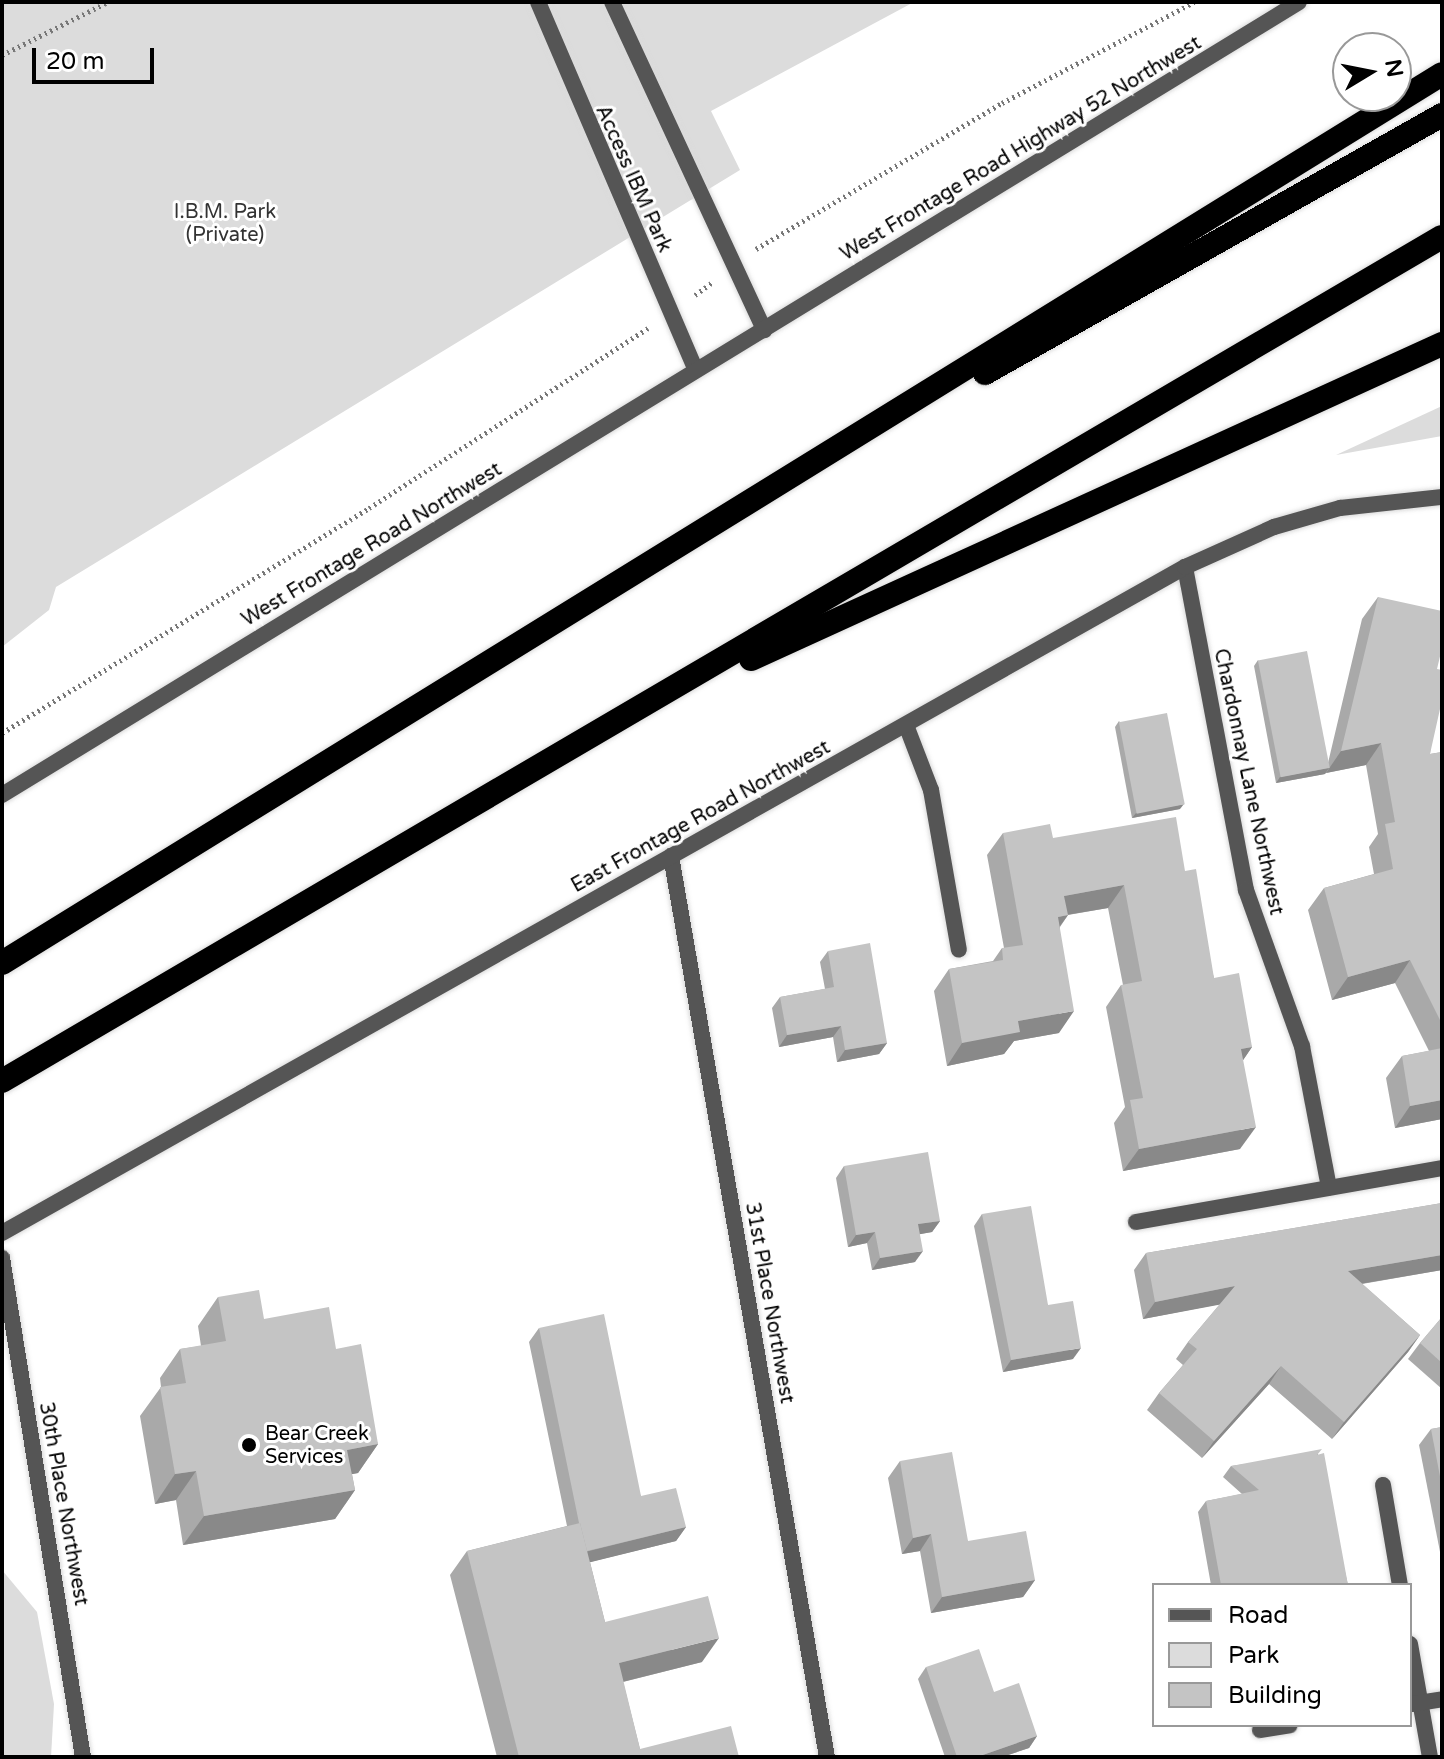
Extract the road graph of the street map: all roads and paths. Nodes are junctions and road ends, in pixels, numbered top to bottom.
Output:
1 (108, 2) edge
2 (538, 2) edge
3 (612, 2) edge
4 (1194, 2) edge
5 (1299, 2) edge
6 (2, 55) edge
7 (1442, 74) edge
8 (1442, 115) edge
9 (1442, 237) edge
10 (734, 266) junction
11 (670, 312) junction
12 (764, 330) junction
13 (1442, 344) edge
14 (696, 370) junction
15 (1442, 497) edge
16 (1185, 567) junction
17 (590, 597) junction
18 (635, 711) junction
19 (906, 725) junction
20 (2, 733) edge
21 (2, 795) edge
22 (671, 856) junction
23 (959, 950) dead end
24 (2, 963) edge
25 (2, 1081) edge
26 (1442, 1168) edge
27 (1329, 1187) junction
28 (1136, 1222) dead end
29 (2, 1233) edge
30 (2, 1258) edge
31 (1383, 1485) dead end
32 (1400, 1583) edge
33 (1412, 1668) edge
34 (1442, 1699) edge
35 (1415, 1703) edge
36 (1278, 1727) edge
37 (1260, 1730) dead end
38 (83, 1757) edge
39 (827, 1757) edge
40 (1430, 1757) edge

1 - 6 path
2 - 11 street, Access IBM Park
3 - 10 street
4 - 10 path
5 - 12 street, West Frontage Road Highway 52 Northwest
7 - 17 highway
8 - 17 highway
9 - 18 highway
10 - 11 path
10 - 12 street
11 - 14 street, Access IBM Park
11 - 20 path
12 - 14 street, West Frontage Road Northwest
13 - 18 highway
14 - 21 street, West Frontage Road Northwest
15 - 16 street, East Frontage Road Northwest
16 - 19 street, East Frontage Road Northwest
16 - 27 street, Chardonnay Lane Northwest
17 - 24 highway
18 - 25 highway
19 - 22 street, East Frontage Road Northwest
19 - 23 street
22 - 29 street, East Frontage Road Northwest
22 - 39 street, 31st Place Northwest
26 - 27 street
27 - 28 street
30 - 38 street, 30th Place Northwest
31 - 32 street
33 - 35 street
34 - 35 street
35 - 40 street
36 - 37 street

